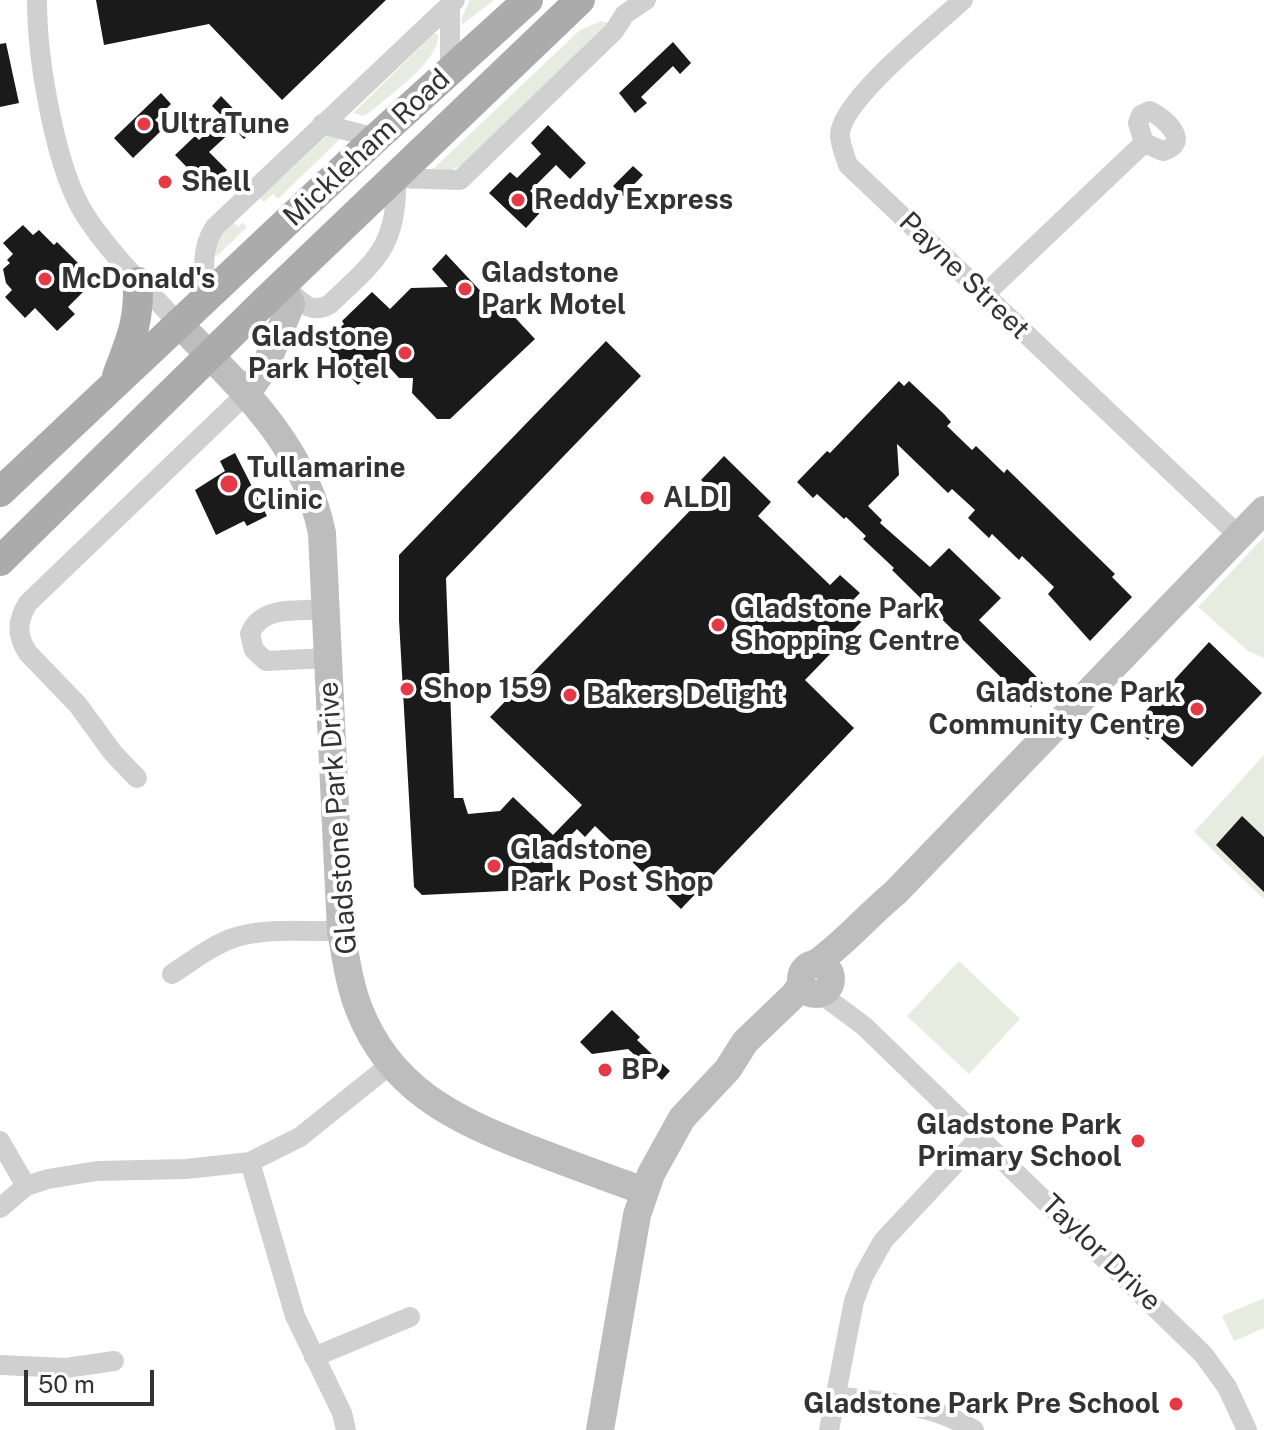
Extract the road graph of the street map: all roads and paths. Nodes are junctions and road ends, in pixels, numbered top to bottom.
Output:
1 (37, 0) edge
2 (528, 0) edge
3 (580, 0) edge
4 (646, 0) edge
5 (963, 0) edge
6 (453, 2) edge
7 (450, 71) junction
8 (322, 124) junction
9 (376, 138) junction
10 (1144, 143) dead end
11 (396, 178) junction
12 (138, 282) junction
13 (282, 285) junction
14 (984, 295) junction
15 (207, 298) junction
16 (179, 324) junction
17 (210, 356) junction
18 (113, 386) junction
19 (247, 393) junction
20 (0, 492) edge
21 (1264, 510) edge
22 (1238, 535) junction
23 (0, 561) edge
24 (326, 610) junction
25 (328, 658) junction
26 (137, 778) dead end
27 (341, 931) junction
28 (172, 974) dead end
29 (819, 982) junction
30 (391, 1064) junction
31 (980, 1137) junction
32 (0, 1141) edge
33 (250, 1162) junction
34 (26, 1186) junction
35 (644, 1191) junction
36 (0, 1208) edge
37 (410, 1317) dead end
38 (314, 1357) junction
39 (114, 1361) dead end
40 (0, 1365) edge
41 (835, 1396) junction
42 (346, 1430) edge
43 (600, 1430) edge
44 (829, 1430) edge
45 (974, 1430) edge
46 (1247, 1430) edge

1 - 12 street
2 - 7 main road, Mickleham Road
3 - 11 main road, Mickleham Road
4 - 11 street, Mickleham Road
5 - 14 street, Payne Street
6 - 7 street
6 - 8 street, Mickleham Road
7 - 9 main road, Mickleham Road
8 - 9 street
8 - 15 street, Mickleham Road
9 - 15 main road, Mickleham Road
10 - 14 street
11 - 13 main road, Mickleham Road
11 - 13 street, Mickleham Road
12 - 16 street
12 - 18 main road
13 - 17 main road, Mickleham Road
13 - 19 street
14 - 22 street, Payne Street
15 - 16 main road, Mickleham Road
16 - 17 street, Gladstone Park Drive
16 - 18 main road, Mickleham Road
17 - 19 street, Gladstone Park Drive
17 - 23 main road, Mickleham Road
18 - 20 main road, Mickleham Road
19 - 24 street, Gladstone Park Drive
19 - 26 street
21 - 22 street
22 - 29 street
24 - 25 street, Gladstone Park Drive
24 - 25 street
25 - 27 street, Gladstone Park Drive
27 - 28 street
27 - 30 street, Gladstone Park Drive
29 - 31 street, Taylor Drive
29 - 35 street
30 - 33 street
30 - 35 street, Gladstone Park Drive
31 - 41 street
31 - 46 street, Taylor Drive
32 - 34 street
33 - 34 street
33 - 38 street
34 - 36 street
35 - 43 street
37 - 38 street
38 - 42 street
39 - 40 street
41 - 44 street
41 - 45 street

